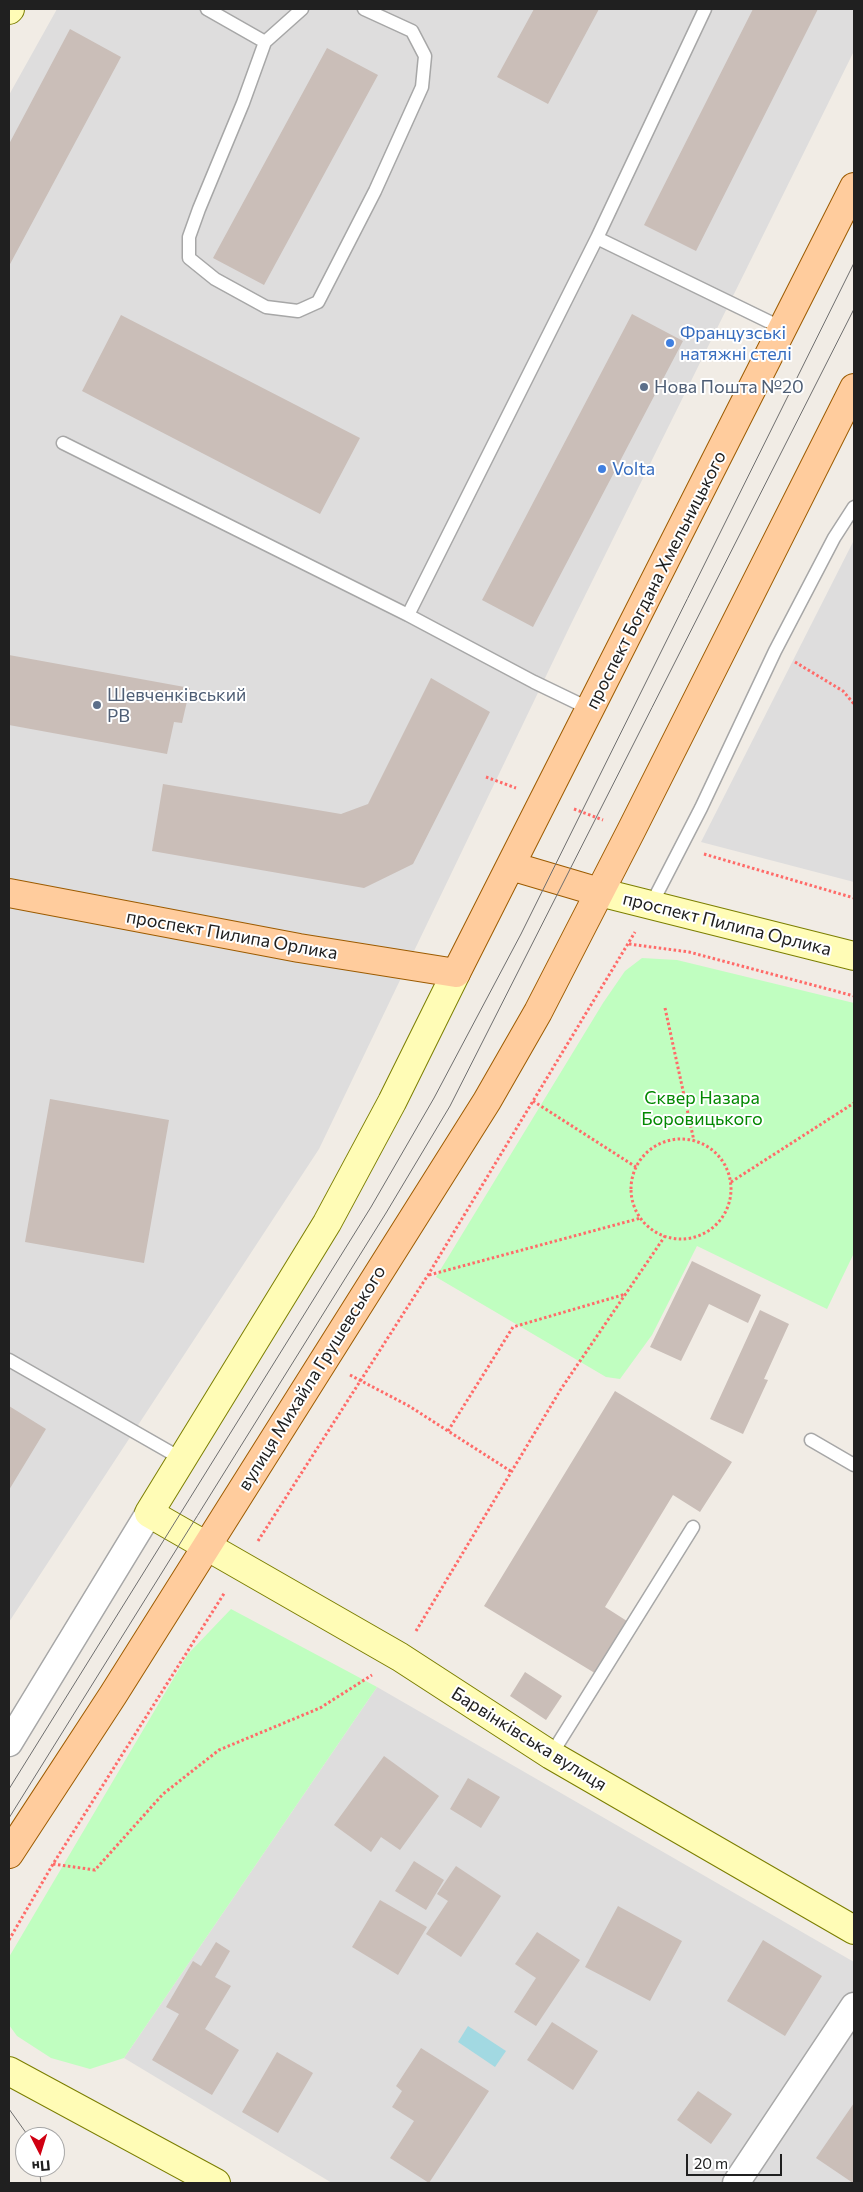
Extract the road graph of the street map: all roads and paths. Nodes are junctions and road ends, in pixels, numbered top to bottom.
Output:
1 (207, 9) edge
2 (302, 9) edge
3 (364, 9) edge
4 (705, 9) edge
5 (265, 42) junction
6 (854, 187) edge
7 (597, 238) junction
8 (784, 329) junction
9 (854, 388) edge
10 (63, 443) dead end
11 (854, 507) edge
12 (408, 615) junction
13 (775, 651) junction
14 (854, 704) edge
15 (590, 709) junction
16 (510, 866) junction
17 (599, 892) junction
18 (9, 893) edge
19 (651, 905) junction
20 (628, 944) junction
21 (854, 956) edge
22 (456, 973) junction
23 (854, 996) edge
24 (665, 1008) dead end
25 (533, 1101) junction
26 (854, 1103) edge
27 (694, 1141) junction
28 (636, 1168) junction
29 (731, 1182) junction
30 (641, 1218) junction
31 (665, 1236) junction
32 (428, 1275) junction
33 (627, 1294) junction
34 (9, 1360) edge
35 (324, 1360) junction
36 (360, 1381) junction
37 (448, 1431) junction
38 (811, 1440) dead end
39 (182, 1460) junction
40 (854, 1465) edge
41 (512, 1472) junction
42 (149, 1513) junction
43 (693, 1527) dead end
44 (205, 1546) junction
45 (242, 1567) junction
46 (400, 1657) junction
47 (9, 1743) edge
48 (551, 1755) junction
49 (9, 1854) edge
50 (53, 1864) junction
51 (854, 1930) edge
52 (9, 1940) edge
53 (854, 2006) edge
54 (9, 2071) edge
55 (216, 2183) edge
56 (736, 2183) edge

1 - 5 lane
2 - 5 lane
3 - 5 lane
4 - 7 lane
6 - 8 main road, проспект Богдана Хмельницького
7 - 8 lane
7 - 12 lane
8 - 15 main road, проспект Богдана Хмельницького
9 - 17 main road
10 - 12 lane
11 - 13 lane
12 - 15 lane
13 - 14 path
13 - 19 lane
15 - 16 main road, проспект Богдана Хмельницького
16 - 17 main road
16 - 22 main road, проспект Богдана Хмельницького
17 - 19 street, проспект Пилипа Орлика
17 - 35 main road, вулиця Михайла Грушевського
18 - 22 main road, проспект Пилипа Орлика
19 - 20 path
19 - 21 street, проспект Пилипа Орлика
20 - 23 path
20 - 25 path
22 - 39 street
24 - 27 path
25 - 28 path
25 - 32 path
26 - 29 path
27 - 28 path
27 - 29 path
28 - 30 path
29 - 31 path
30 - 31 path
30 - 32 path
31 - 33 path
32 - 36 path
33 - 37 path
33 - 41 path
34 - 39 lane
35 - 36 path
35 - 44 main road, вулиця Михайла Грушевського
36 - 37 path
36 - 45 path
37 - 41 path
38 - 40 lane
39 - 42 street
41 - 46 path
42 - 44 street, Барвінківська вулиця
42 - 47 street
43 - 48 lane
44 - 45 street, Барвінківська вулиця
44 - 49 main road, вулиця Михайла Грушевського
45 - 46 street, Барвінківська вулиця
45 - 50 path
46 - 48 street, Барвінківська вулиця
46 - 50 path
48 - 51 street, Барвінківська вулиця
50 - 52 path
53 - 56 street
54 - 55 street

